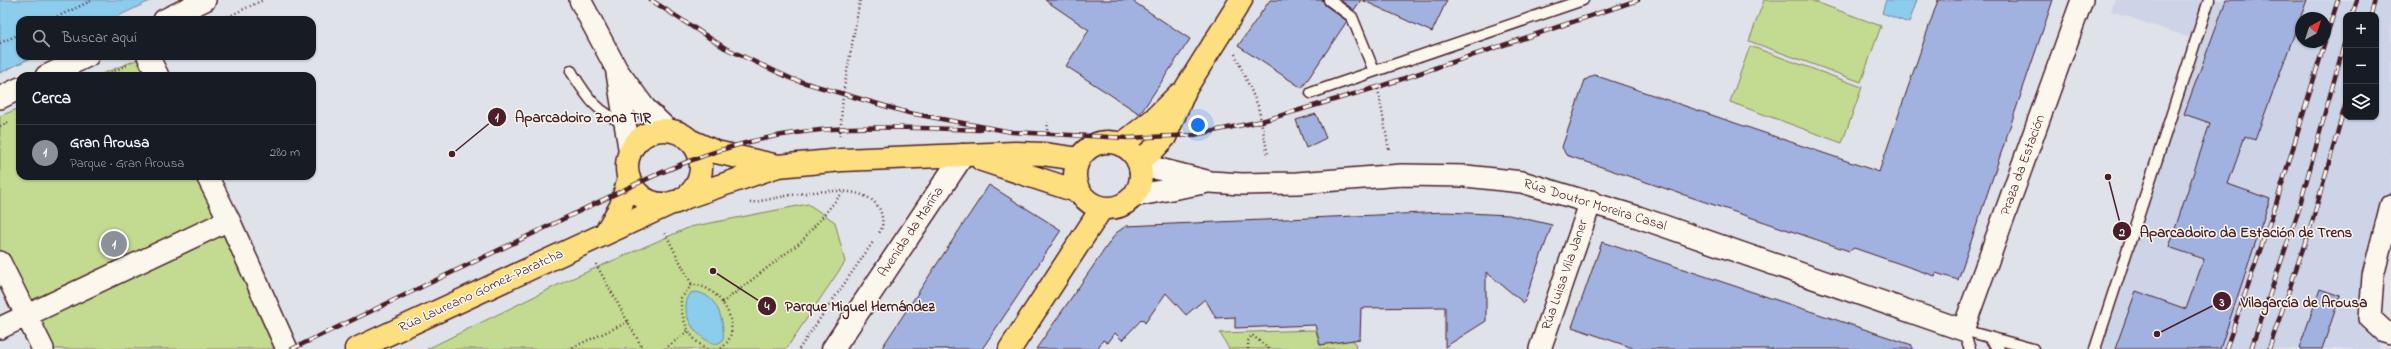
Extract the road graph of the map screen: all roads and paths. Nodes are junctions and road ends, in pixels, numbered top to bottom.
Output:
1 (93, 0) edge
2 (205, 0) edge
3 (263, 0) edge
4 (580, 0) edge
5 (860, 0) edge
6 (1241, 0) edge
7 (1329, 0) edge
8 (1583, 0) edge
9 (2082, 0) edge
10 (2208, 0) edge
11 (59, 16) edge
12 (172, 16) edge
13 (229, 16) edge
14 (16, 36) edge
15 (0, 43) edge
16 (1233, 48) dead end
17 (80, 60) edge
18 (150, 60) edge
19 (617, 70) junction
20 (571, 71) dead end
21 (1374, 71) junction
22 (54, 72) edge
23 (156, 72) edge
24 (1186, 88) junction
25 (16, 90) edge
26 (1311, 93) dead end
27 (0, 98) edge
28 (625, 123) junction
29 (668, 130) junction
30 (840, 139) dead end
31 (689, 140) junction
32 (1121, 145) junction
33 (1389, 150) dead end
34 (630, 154) junction
35 (963, 155) junction
36 (1268, 155) dead end
37 (1078, 159) junction
38 (778, 166) junction
39 (1139, 166) junction
40 (629, 178) junction
41 (209, 180) edge
42 (1210, 182) junction
43 (843, 191) junction
44 (1079, 192) junction
45 (1134, 196) junction
46 (679, 200) junction
47 (1591, 201) junction
48 (747, 204) dead end
49 (2391, 205) edge
50 (1102, 208) junction
51 (229, 220) junction
52 (662, 230) dead end
53 (606, 232) junction
54 (594, 260) dead end
55 (0, 262) edge
56 (692, 285) junction
57 (722, 303) junction
58 (27, 316) junction
59 (628, 322) junction
60 (0, 328) edge
61 (689, 330) junction
62 (2391, 332) edge
63 (1989, 338) junction
64 (1967, 339) edge
65 (43, 349) edge
66 (287, 349) edge
67 (356, 349) edge
68 (568, 349) edge
69 (643, 349) edge
70 (665, 349) edge
71 (706, 349) edge
72 (722, 349) edge
73 (799, 349) edge
74 (833, 349) edge
75 (1010, 349) edge
76 (1248, 349) edge
77 (1269, 349) edge
78 (1540, 349) edge
79 (1999, 349) edge
80 (2033, 349) edge
81 (2095, 349) edge

1 - 11 path
2 - 12 street
3 - 13 path
4 - 19 street
5 - 30 path
6 - 24 main road
7 - 21 lane
8 - 21 lane
9 - 64 street, Praza da Estación
10 - 81 lane
14 - 15 path
16 - 36 path
17 - 22 street
18 - 23 street
19 - 28 street
19 - 29 street
20 - 28 lane
21 - 26 lane
21 - 33 path
24 - 32 main road
24 - 39 main road
25 - 27 street
28 - 34 street
29 - 31 main road
29 - 34 main road
31 - 38 main road
31 - 46 main road
32 - 37 main road
32 - 39 main road
34 - 40 main road
35 - 37 main road
35 - 38 main road
35 - 44 main road
35 - 74 street, Avenida da Mariña
37 - 44 main road
38 - 46 main road, Rúa Laureano Gómez-Paratcha
39 - 42 street, Rúa Doutor Moreira Casal
39 - 45 main road
40 - 46 main road
40 - 53 main road
41 - 51 street
42 - 45 street, Rúa Doutor Moreira Casal
42 - 47 street, Rúa Doutor Moreira Casal
43 - 48 path
43 - 57 path
43 - 73 path
44 - 50 main road
45 - 50 main road
46 - 53 main road, Rúa Laureano Gómez-Paratcha
47 - 64 street, Rúa Doutor Moreira Casal
47 - 78 street, Rúa Luisa Vila Janer
49 - 62 street
50 - 75 main road
51 - 58 street
51 - 66 street
52 - 56 path
53 - 67 main road, Rúa Laureano Gómez-Paratcha
54 - 59 path
55 - 58 street
56 - 57 path
56 - 61 path
57 - 72 path
58 - 60 street
58 - 65 street
59 - 68 path
59 - 69 path
61 - 70 path
61 - 71 path
63 - 64 lane
63 - 79 lane
63 - 80 lane
76 - 77 path

